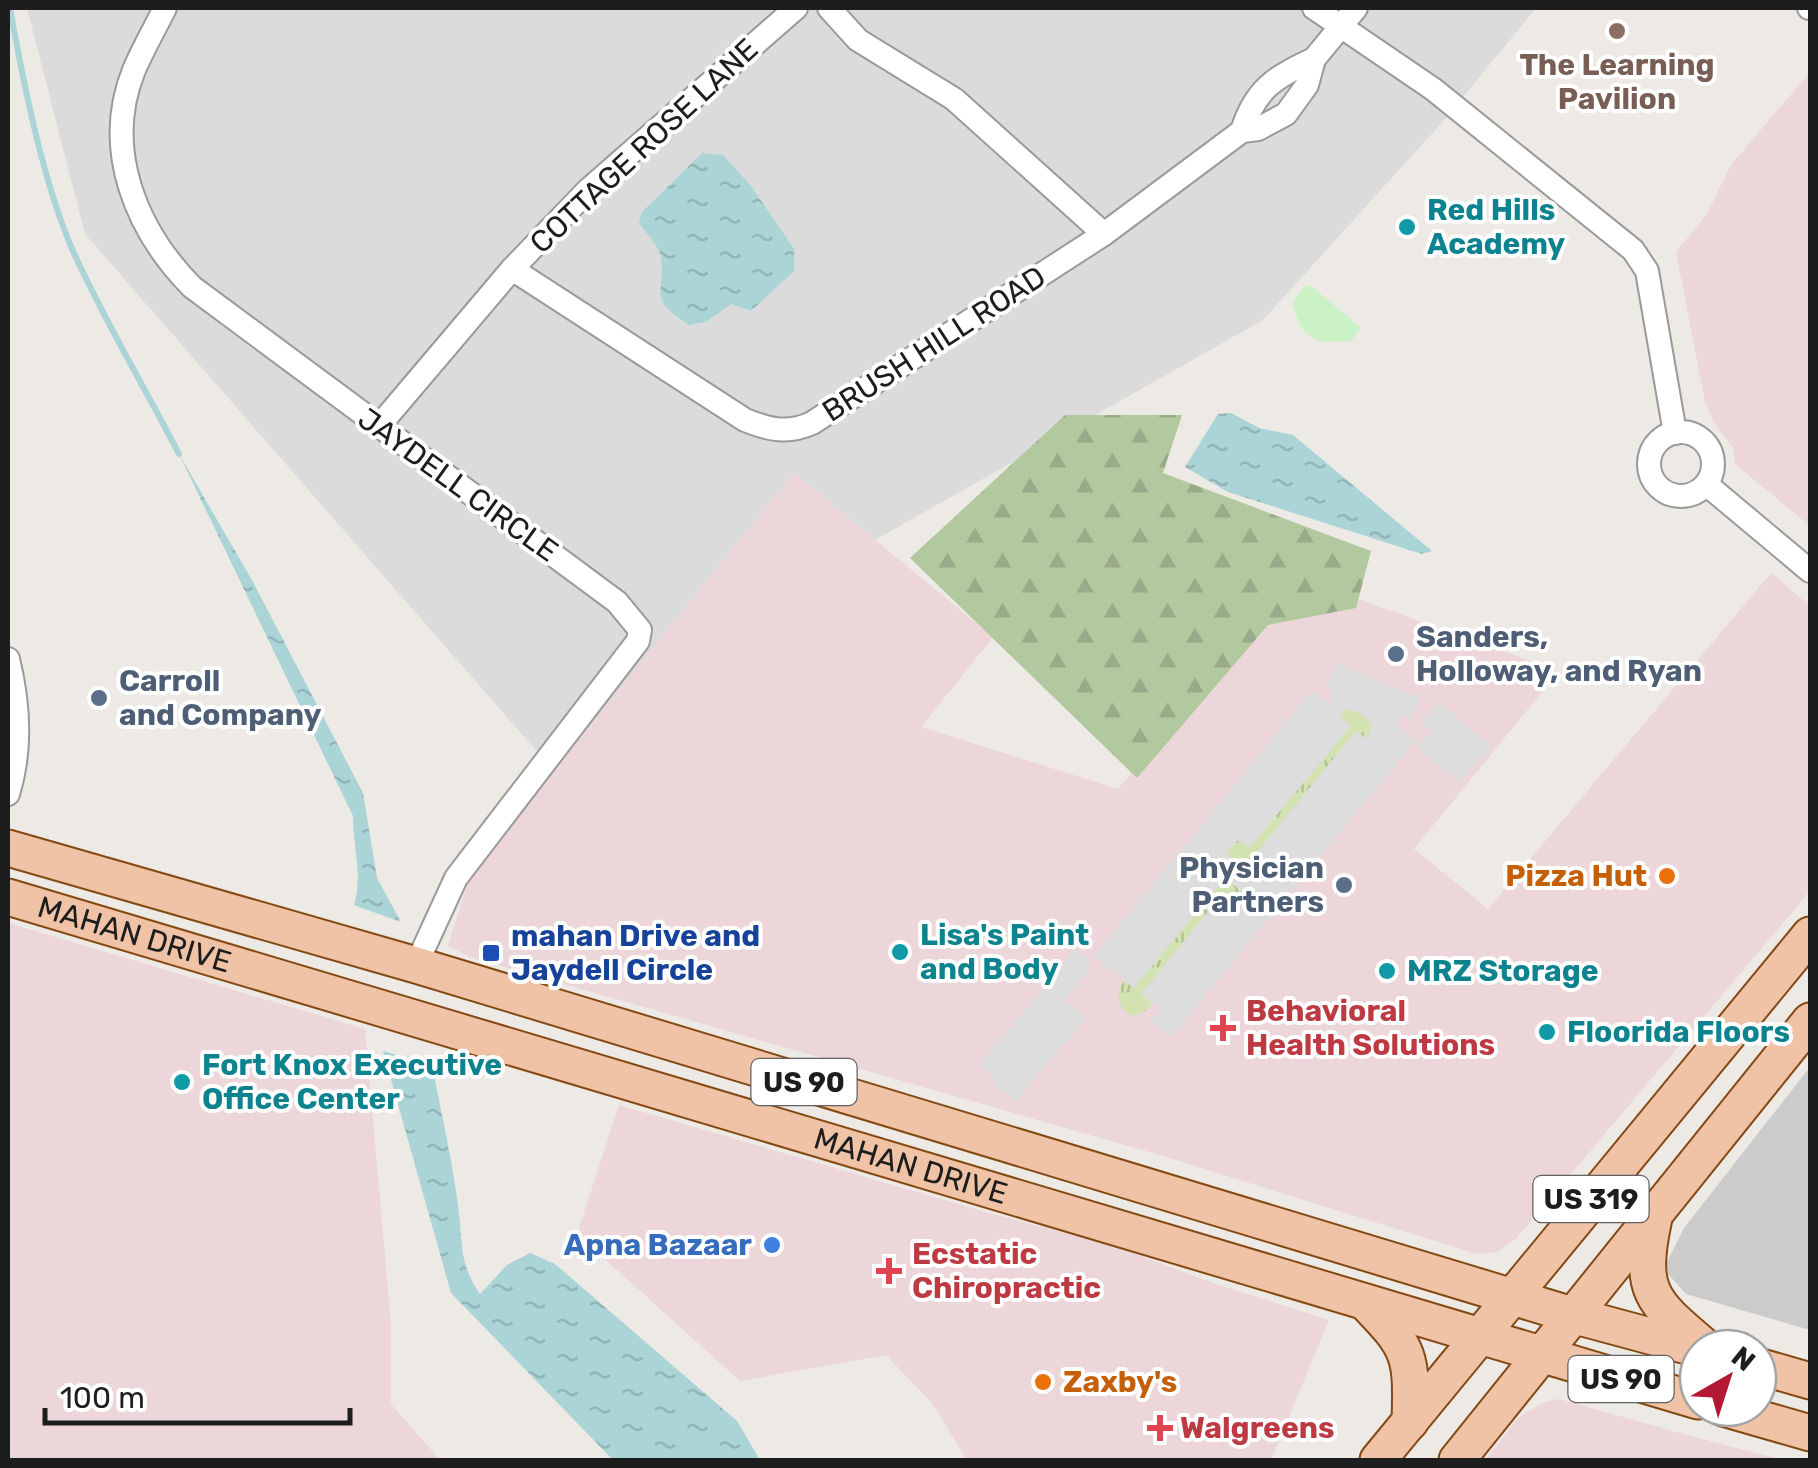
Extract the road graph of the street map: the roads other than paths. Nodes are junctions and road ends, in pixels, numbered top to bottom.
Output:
1 (165, 8) edge
2 (796, 8) edge
3 (829, 8) edge
4 (1314, 8) edge
5 (1348, 17) edge
6 (1314, 58) junction
7 (1242, 132) junction
8 (1104, 234) junction
9 (512, 268) junction
10 (379, 426) junction
11 (1674, 432) junction
12 (1706, 484) junction
13 (1810, 571) edge
14 (8, 659) edge
15 (8, 794) edge
16 (8, 848) edge
17 (8, 897) edge
18 (1810, 936) edge
19 (336, 942) junction
20 (416, 965) junction
21 (352, 1000) junction
22 (1810, 1021) edge
23 (1035, 1151) junction
24 (1021, 1196) junction
25 (1655, 1212) junction
26 (1514, 1295) junction
27 (1360, 1298) junction
28 (1572, 1315) junction
29 (1683, 1328) edge
30 (1483, 1334) junction
31 (1678, 1344) edge
32 (1543, 1356) junction
33 (1778, 1371) edge
34 (1810, 1380) edge
35 (1678, 1395) edge
36 (1410, 1422) junction
37 (1778, 1424) edge
38 (1810, 1434) edge
39 (1378, 1460) edge
40 (1457, 1460) edge

1 - 10 street, JAYDELL CIRCLE
2 - 9 street, COTTAGE ROSE LANE
3 - 8 street
4 - 5 street
5 - 6 street, BRUSH HILL ROAD
5 - 11 street
6 - 7 street, BRUSH HILL ROAD
6 - 7 street, BRUSH HILL ROAD
7 - 8 street, BRUSH HILL ROAD
8 - 9 street, BRUSH HILL ROAD
9 - 10 street, COTTAGE ROSE LANE
10 - 20 street, JAYDELL CIRCLE
11 - 12 street
11 - 12 street
12 - 13 street
14 - 15 street
16 - 19 main road, MAHAN DRIVE / US 90
17 - 21 main road, MAHAN DRIVE / US 90
18 - 26 main road, US 319
19 - 20 main road, MAHAN DRIVE / US 90
19 - 21 main road
20 - 21 main road
20 - 23 main road, MAHAN DRIVE / US 90
21 - 24 main road, MAHAN DRIVE / US 90
22 - 25 main road, US 319
23 - 24 main road
23 - 26 main road, MAHAN DRIVE / US 90
24 - 27 main road, MAHAN DRIVE / US 90
25 - 28 main road, US 319
25 - 29 main road
26 - 28 main road, MAHAN DRIVE / US 90
26 - 30 main road, US 319
27 - 30 main road, MAHAN DRIVE / US 90
27 - 36 main road
28 - 31 main road, MAHAN DRIVE / US 90
28 - 32 main road, US 319
30 - 32 main road, MAHAN DRIVE / US 90
30 - 36 main road, US 319
32 - 35 main road, MAHAN DRIVE / US 90
32 - 40 main road, US 319
33 - 34 main road
36 - 39 main road, US 319
37 - 38 main road

